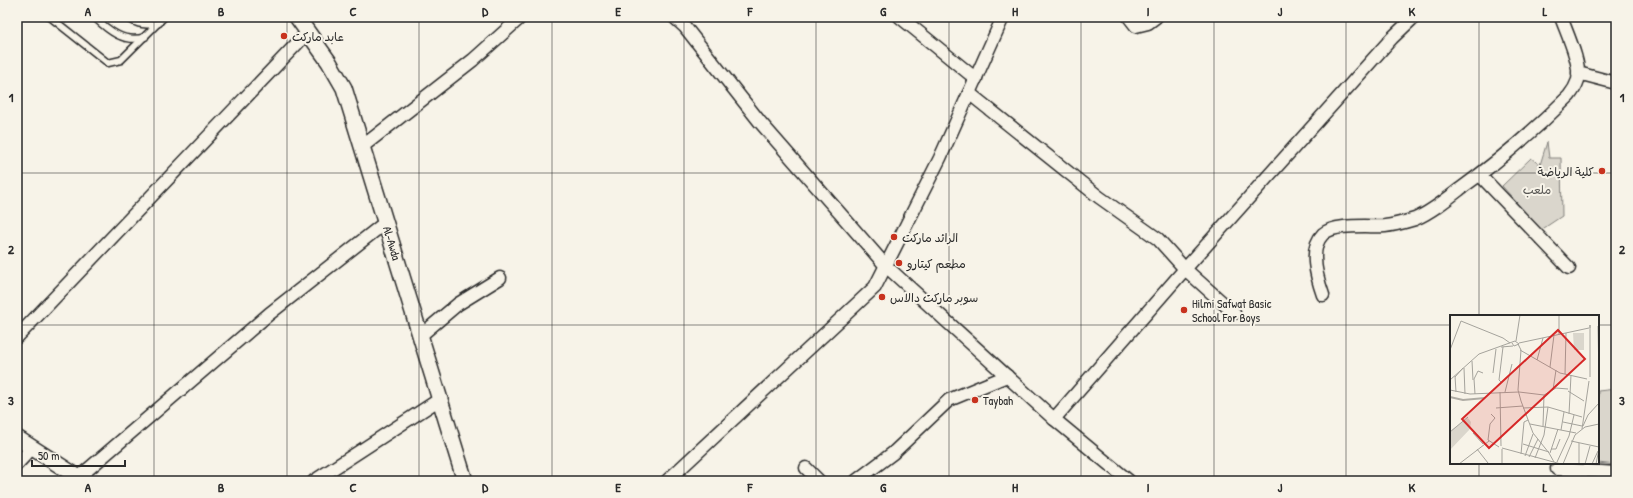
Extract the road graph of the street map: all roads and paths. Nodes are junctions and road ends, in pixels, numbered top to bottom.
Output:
1 (50, 17) edge
2 (94, 17) edge
3 (127, 17) edge
4 (164, 17) edge
5 (297, 17) edge
6 (521, 17) edge
7 (900, 17) edge
8 (1003, 17) edge
9 (1130, 17) edge
10 (1156, 17) edge
11 (1414, 17) edge
12 (1562, 17) edge
13 (678, 18) edge
14 (158, 23) junction
15 (308, 32) junction
16 (146, 36) junction
17 (1578, 73) junction
18 (976, 79) junction
19 (1616, 83) edge
20 (969, 94) junction
21 (362, 146) junction
22 (1480, 174) junction
23 (386, 222) junction
24 (886, 266) junction
25 (1569, 268) dead end
26 (1185, 269) junction
27 (500, 278) dead end
28 (1322, 295) dead end
29 (1234, 313) dead end
30 (420, 336) junction
31 (17, 337) edge
32 (1007, 376) junction
33 (440, 399) junction
34 (1054, 419) junction
35 (17, 438) edge
36 (32, 448) junction
37 (17, 464) edge
38 (806, 468) dead end
39 (1557, 469) dead end
40 (1616, 474) edge
41 (81, 479) edge
42 (314, 481) edge
43 (465, 481) edge
44 (667, 481) edge
45 (819, 481) edge
46 (856, 481) edge
47 (1129, 481) edge

1 - 16 lane
2 - 16 lane
3 - 14 lane
4 - 14 lane
5 - 15 street, Al-Awda
6 - 21 street
7 - 18 street
8 - 18 street
9 - 10 street
11 - 26 street
12 - 17 street
13 - 24 street
14 - 16 lane
15 - 21 street, Al-Awda
15 - 31 street
17 - 19 street
17 - 22 street
18 - 20 street
20 - 24 street
20 - 26 street
21 - 23 street, Al-Awda
22 - 25 street
22 - 28 street
23 - 30 street, Al-Awda
23 - 41 street
24 - 32 street
24 - 44 street
26 - 29 street
26 - 34 street
27 - 30 street
30 - 33 street, Al-Awda
32 - 34 street
32 - 46 street
33 - 42 street
33 - 43 street, Al-Awda
34 - 47 street
35 - 36 street
36 - 37 street
36 - 41 street
38 - 45 street
39 - 40 street

